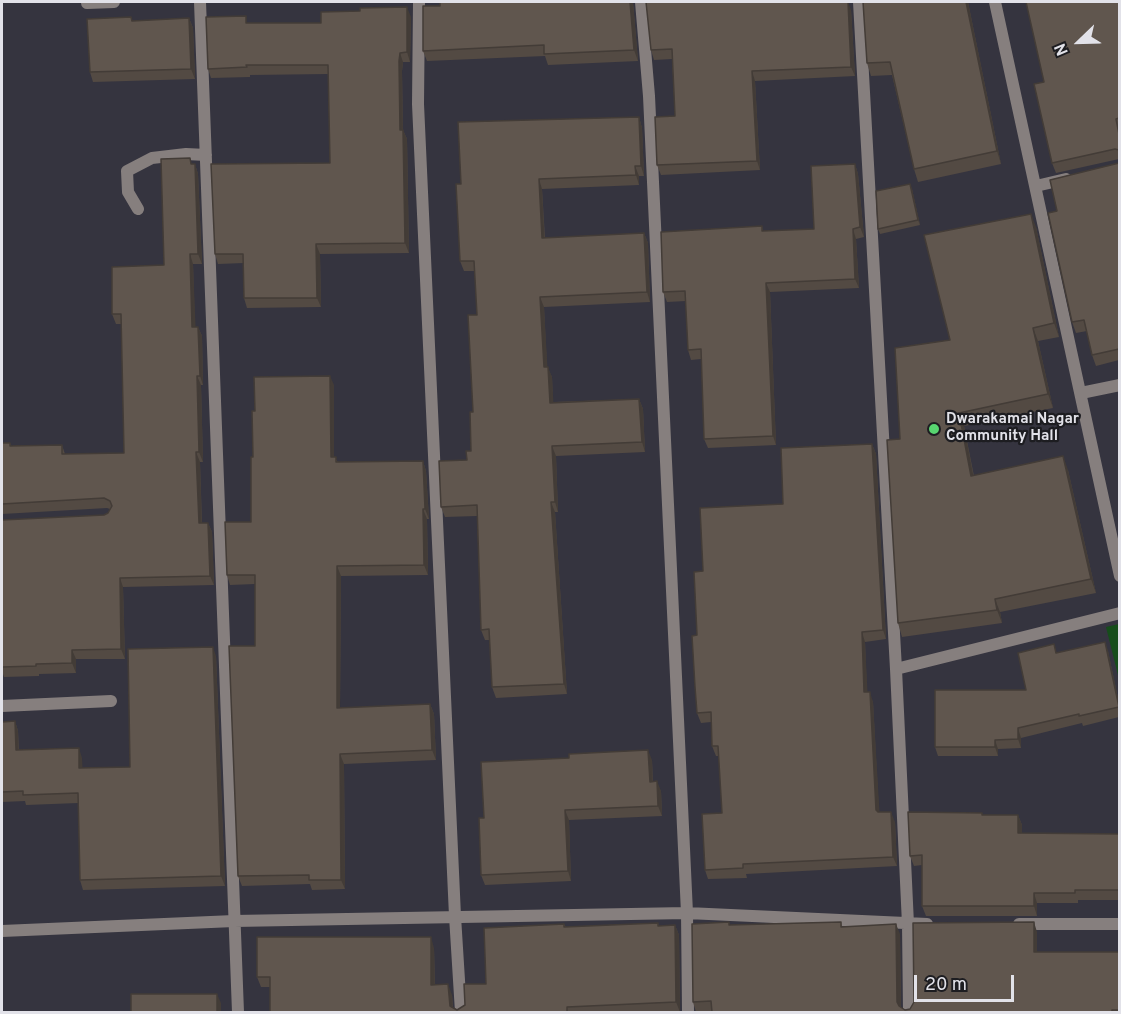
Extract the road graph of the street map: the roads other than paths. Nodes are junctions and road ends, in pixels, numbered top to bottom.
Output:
1 (114, 2) edge
2 (200, 2) edge
3 (420, 2) edge
4 (641, 2) edge
5 (859, 2) edge
6 (995, 2) edge
7 (87, 3) dead end
8 (206, 155) junction
9 (1077, 177) edge
10 (1035, 186) junction
11 (138, 209) dead end
12 (1119, 385) edge
13 (1081, 393) junction
14 (1119, 576) edge
15 (1119, 613) edge
16 (896, 669) junction
17 (111, 701) dead end
18 (2, 706) edge
19 (687, 913) junction
20 (455, 916) junction
21 (234, 921) junction
22 (908, 924) junction
23 (943, 924) edge
24 (1002, 924) edge
25 (1119, 924) edge
26 (2, 931) edge
27 (238, 1012) edge
28 (461, 1012) edge
29 (688, 1012) edge
30 (909, 1012) edge

1 - 7 street
2 - 8 street
3 - 20 street
4 - 19 street
5 - 16 street
6 - 10 street
8 - 11 street
8 - 21 street
9 - 10 street
10 - 13 street
12 - 13 street
13 - 14 street
15 - 16 street
16 - 22 street
17 - 18 street
19 - 20 street
19 - 22 street
19 - 29 street
20 - 21 street
20 - 28 street
21 - 26 street
21 - 27 street
22 - 23 street
22 - 30 street
24 - 25 street

